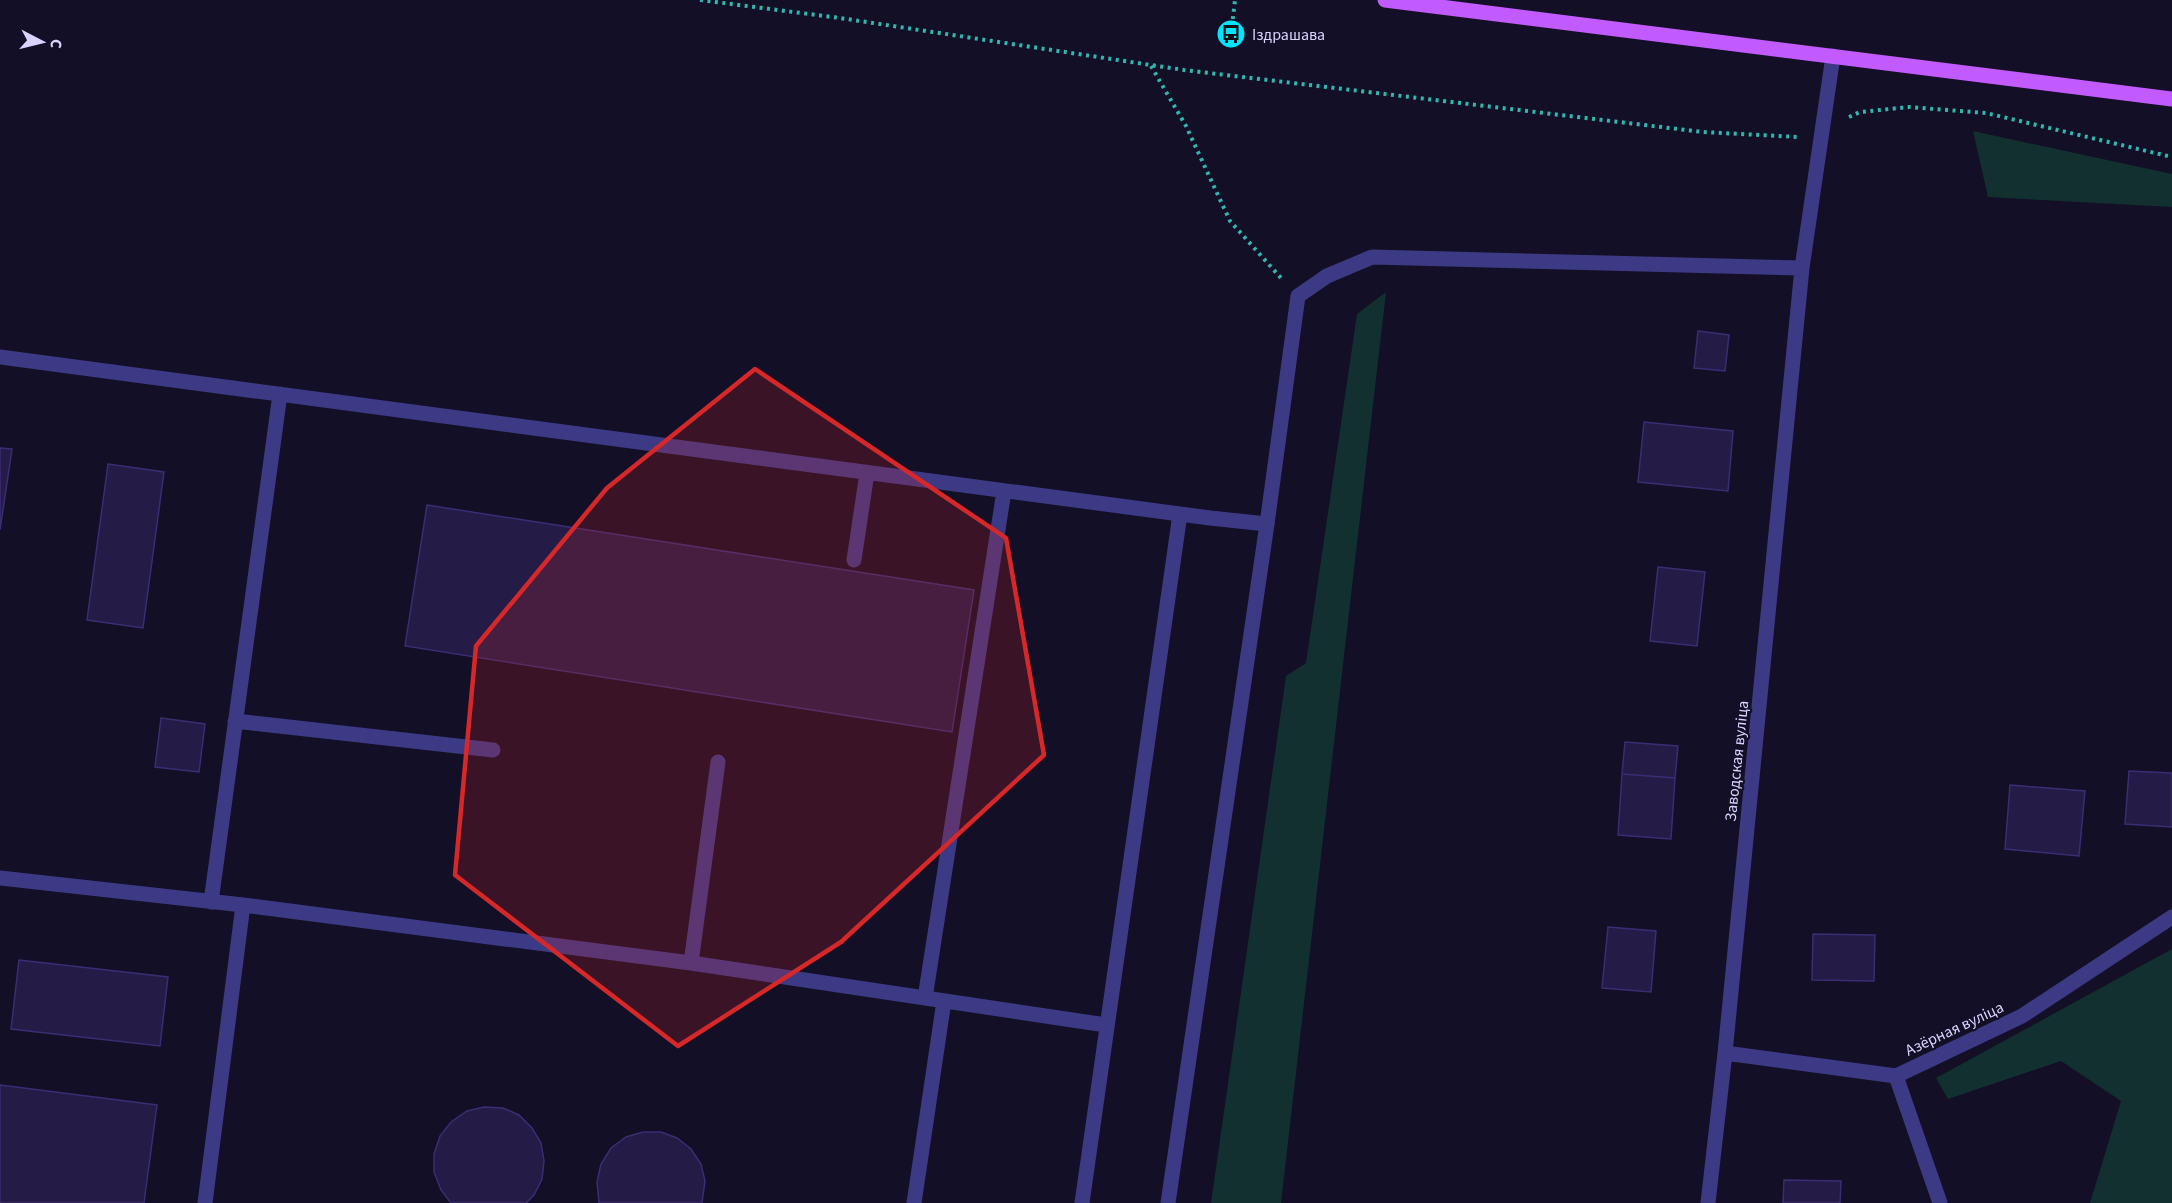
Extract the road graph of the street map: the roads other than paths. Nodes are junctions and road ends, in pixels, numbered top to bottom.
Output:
1 (1385, 0) edge
2 (1833, 56) junction
3 (2172, 99) edge
4 (1802, 268) junction
5 (0, 357) edge
6 (280, 394) junction
7 (867, 472) junction
8 (1004, 491) junction
9 (1180, 514) junction
10 (1267, 524) junction
11 (855, 560) dead end
12 (235, 721) junction
13 (493, 750) dead end
14 (718, 762) dead end
15 (0, 879) edge
16 (211, 902) junction
17 (243, 905) junction
18 (2172, 917) edge
19 (691, 963) junction
20 (925, 998) junction
21 (944, 1001) junction
22 (1106, 1025) junction
23 (1725, 1053) junction
24 (1896, 1076) junction
25 (205, 1203) edge
26 (914, 1203) edge
27 (1082, 1203) edge
28 (1168, 1203) edge
29 (1708, 1203) edge
30 (1940, 1203) edge

1 - 2 main road
2 - 3 main road
2 - 4 street, Заводская вуліца
4 - 10 street
4 - 23 street, Заводская вуліца
5 - 6 street
6 - 7 street
6 - 12 street
7 - 8 street
7 - 11 street
8 - 9 street
8 - 20 street
9 - 10 street
9 - 22 street
10 - 28 street
12 - 13 street
12 - 16 street
14 - 19 street
15 - 16 street
16 - 17 street
17 - 19 street
17 - 25 street
18 - 24 street, Азёрная вуліца
19 - 20 street
20 - 21 street
21 - 22 street
21 - 26 street
22 - 27 street
23 - 24 street, Азёрная вуліца
23 - 29 street, Заводская вуліца
24 - 30 street

